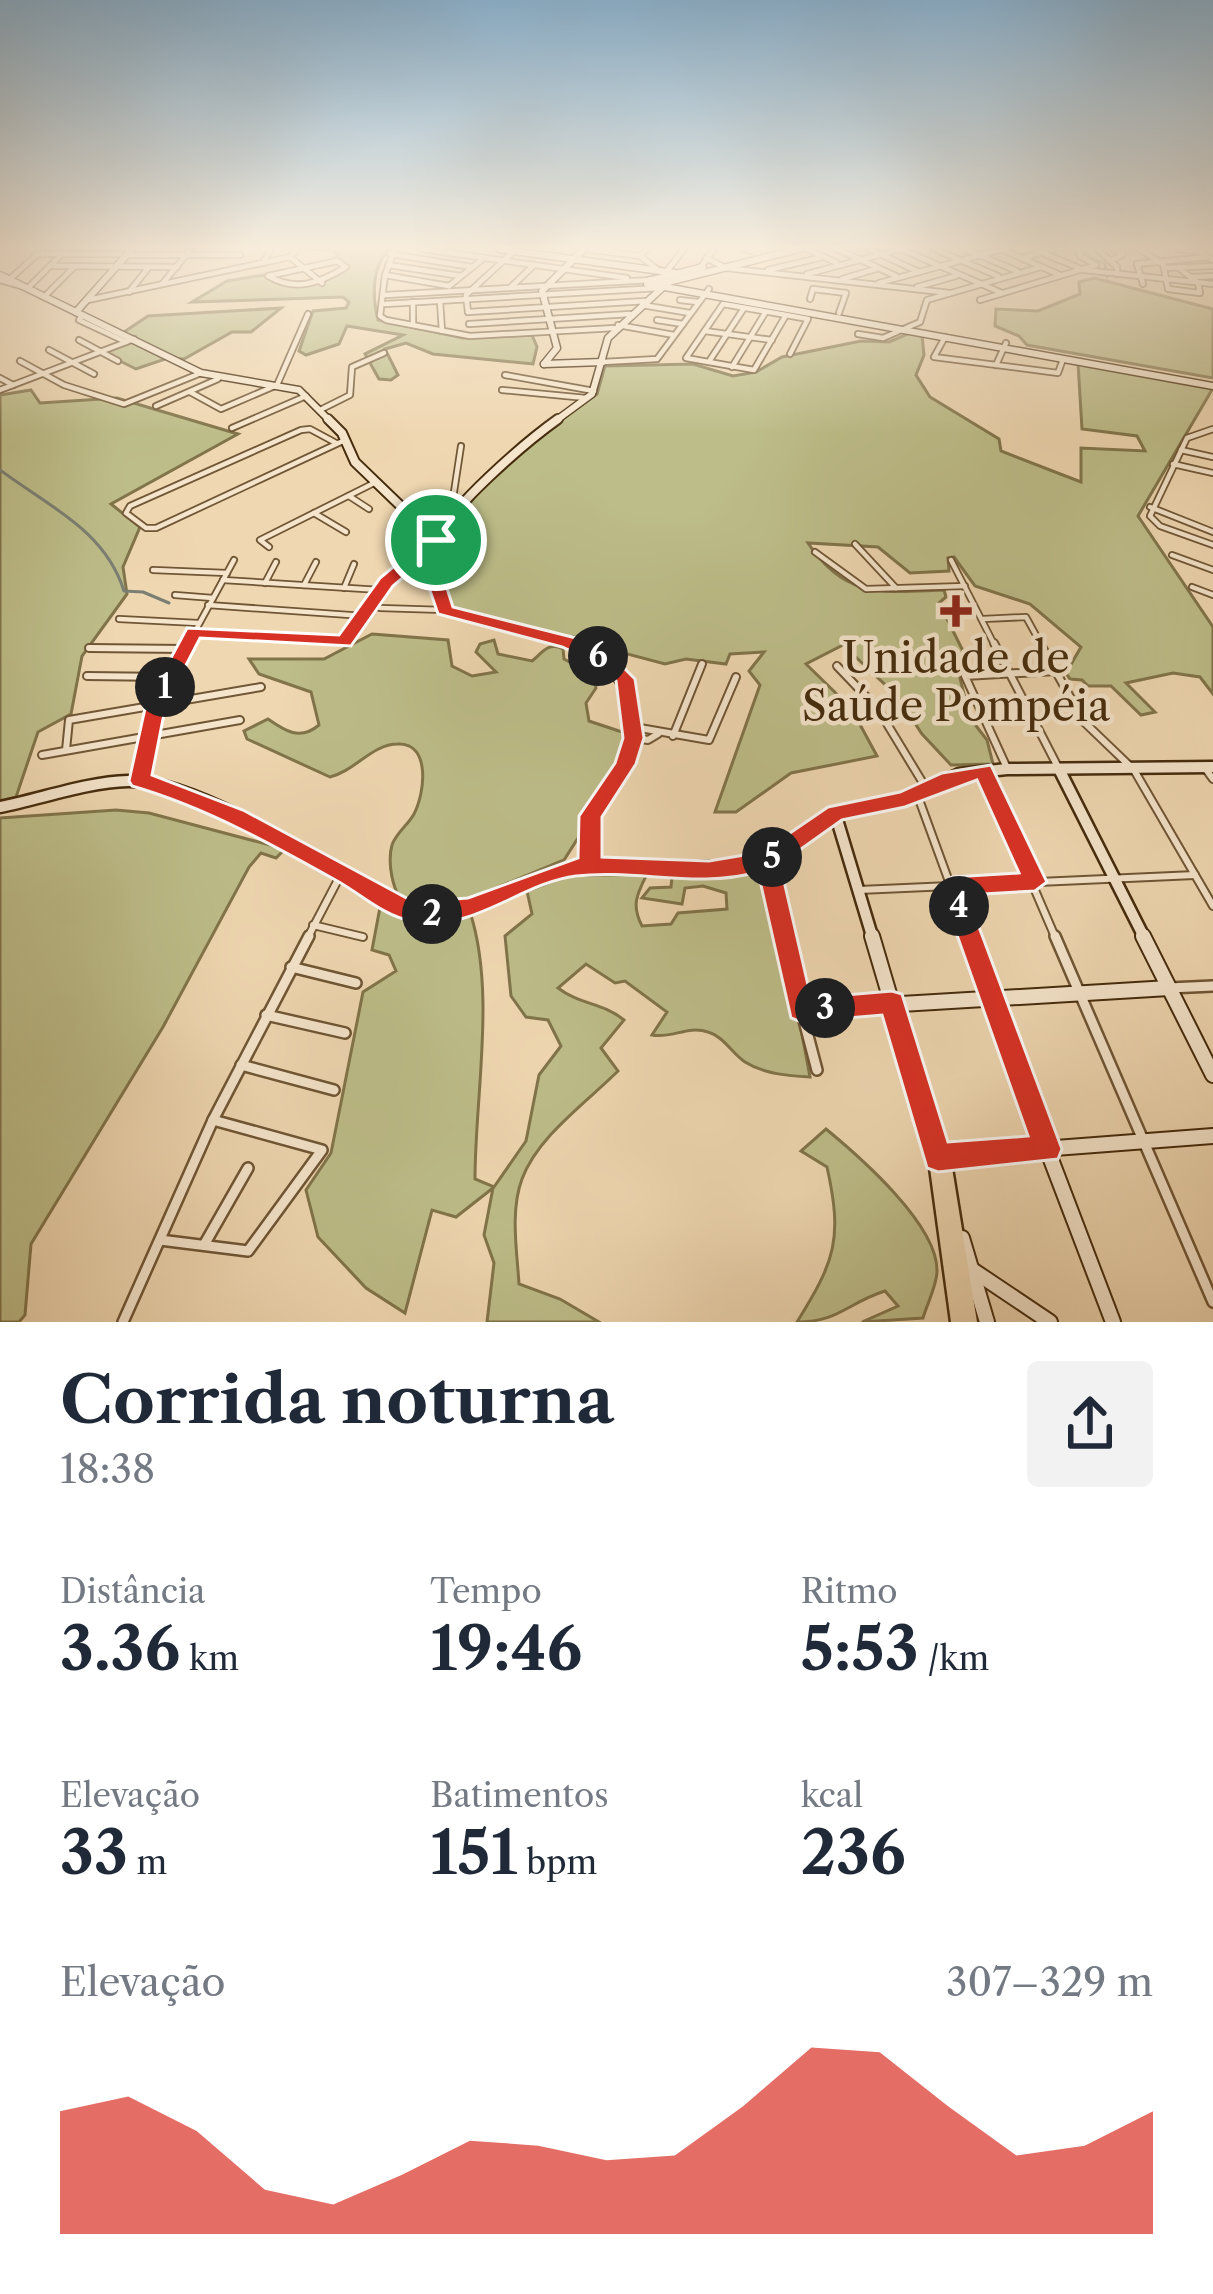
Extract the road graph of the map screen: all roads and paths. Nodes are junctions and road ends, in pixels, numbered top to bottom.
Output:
1 (80, 311) edge
2 (382, 311) edge
3 (412, 311) edge
4 (441, 311) edge
5 (488, 311) edge
6 (547, 311) edge
7 (633, 311) edge
8 (687, 311) edge
9 (719, 311) edge
10 (742, 311) edge
11 (766, 311) edge
12 (775, 311) edge
13 (787, 311) edge
14 (806, 311) edge
15 (924, 311) edge
16 (468, 312) joint
17 (690, 313) joint
18 (839, 313) joint
19 (308, 314) dead end
20 (630, 314) junction
21 (786, 315) junction
22 (549, 320) junction
23 (657, 320) dead end
24 (469, 324) junction
25 (682, 324) junction
26 (413, 325) junction
27 (616, 327) junction
28 (908, 328) junction
29 (442, 331) junction
30 (705, 331) junction
31 (552, 332) junction
32 (728, 334) junction
33 (858, 334) dead end
34 (674, 335) junction
35 (470, 336) junction
36 (750, 337) junction
37 (945, 337) junction
38 (79, 340) dead end
39 (130, 340) junction
40 (772, 340) junction
41 (975, 343) junction
42 (1005, 346) junction
43 (50, 350) dead end
44 (101, 352) junction
45 (384, 353) dead end
46 (1033, 353) junction
47 (790, 354) dead end
48 (1063, 359) junction
49 (20, 361) dead end
50 (118, 361) dead end
51 (710, 361) junction
52 (965, 361) junction
53 (603, 362) junction
54 (73, 363) junction
55 (996, 365) junction
56 (732, 367) junction
57 (1027, 368) junction
58 (202, 373) junction
59 (43, 374) junction
60 (94, 374) dead end
61 (505, 375) dead end
62 (0, 378) edge
63 (218, 379) junction
64 (1213, 384) edge
65 (13, 385) junction
66 (277, 385) junction
67 (0, 390) edge
68 (502, 391) dead end
69 (190, 392) junction
70 (592, 394) junction
71 (306, 396) junction
72 (156, 406) dead end
73 (320, 410) junction
74 (232, 428) dead end
75 (1213, 429) edge
76 (1191, 436) junction
77 (1213, 441) edge
78 (340, 442) junction
79 (460, 446) dead end
80 (1181, 450) junction
81 (1213, 458) edge
82 (1173, 464) junction
83 (1213, 472) edge
84 (374, 483) junction
85 (349, 496) junction
86 (1150, 507) junction
87 (369, 509) dead end
88 (460, 511) junction
89 (314, 513) junction
90 (346, 532) dead end
91 (1213, 532) edge
92 (436, 540) junction
93 (855, 544) dead end
94 (1213, 545) edge
95 (269, 547) dead end
96 (814, 552) dead end
97 (1172, 555) dead end
98 (234, 560) dead end
99 (951, 560) dead end
100 (276, 562) dead end
101 (316, 562) dead end
102 (354, 564) dead end
103 (153, 570) dead end
104 (1213, 570) edge
105 (225, 577) junction
106 (266, 583) junction
107 (304, 585) junction
108 (965, 586) junction
109 (1192, 587) dead end
110 (344, 588) junction
111 (896, 588) junction
112 (380, 590) junction
113 (175, 595) dead end
114 (1213, 595) edge
115 (211, 602) junction
116 (380, 608) dead end
117 (445, 610) junction
118 (364, 616) junction
119 (119, 619) dead end
120 (983, 619) junction
121 (196, 628) junction
122 (89, 648) dead end
123 (184, 649) junction
124 (702, 664) dead end
125 (837, 666) dead end
126 (1056, 671) junction
127 (1011, 674) junction
128 (87, 676) dead end
129 (169, 677) junction
130 (736, 677) dead end
131 (261, 687) dead end
132 (156, 704) junction
133 (239, 720) dead end
134 (634, 732) junction
135 (151, 734) junction
136 (673, 736) junction
137 (66, 750) junction
138 (42, 755) dead end
139 (1007, 769) junction
140 (1059, 769) junction
141 (983, 770) junction
142 (1134, 770) junction
143 (1210, 771) edge
144 (140, 781) junction
145 (922, 791) junction
146 (0, 807) edge
147 (836, 813) junction
148 (768, 861) junction
149 (590, 866) junction
150 (342, 873) junction
151 (1195, 875) junction
152 (1115, 879) junction
153 (1035, 882) junction
154 (952, 887) junction
155 (859, 890) junction
156 (1213, 906) edge
157 (313, 925) junction
158 (363, 937) dead end
159 (290, 967) junction
160 (356, 983) dead end
161 (1213, 986) edge
162 (1169, 988) junction
163 (1082, 992) junction
164 (992, 998) junction
165 (892, 1002) junction
166 (801, 1010) junction
167 (266, 1015) junction
168 (345, 1033) dead end
169 (241, 1065) junction
170 (817, 1070) dead end
171 (1213, 1075) edge
172 (334, 1090) dead end
173 (213, 1120) junction
174 (1213, 1136) edge
175 (1144, 1141) junction
176 (1048, 1149) junction
177 (939, 1163) junction
178 (248, 1168) dead end
179 (158, 1239) junction
180 (204, 1245) junction
181 (971, 1269) junction
182 (1213, 1302) edge
183 (123, 1322) edge
184 (964, 1322) edge
185 (987, 1322) edge
186 (1051, 1322) edge
187 (1113, 1322) edge

1 - 39 main road
2 - 26 street
3 - 26 street
4 - 29 street
5 - 16 street
6 - 22 main road
7 - 20 main road
8 - 17 street
9 - 30 street
10 - 32 street
11 - 36 street
12 - 21 street
13 - 28 main road
14 - 18 main road
15 - 28 street
16 - 24 street
17 - 25 street
18 - 28 main road
19 - 66 street
20 - 22 street
20 - 27 main road
21 - 40 street
21 - 47 street
22 - 24 street
22 - 31 main road
23 - 25 street
24 - 35 street
25 - 34 street
26 - 29 street
27 - 31 street
27 - 34 street
27 - 53 main road
28 - 33 street
28 - 37 main road
28 - 42 main road
29 - 35 street
30 - 32 street
30 - 51 street
31 - 35 street
31 - 53 main road
32 - 36 street
32 - 51 street
34 - 53 street
36 - 40 street
36 - 56 street
37 - 41 main road
37 - 52 street
38 - 44 street
39 - 44 street
39 - 58 main road
40 - 56 street
41 - 42 main road
41 - 52 street
42 - 46 main road
42 - 55 street
42 - 64 main road
43 - 54 street
44 - 50 street
44 - 54 street
45 - 73 street
46 - 48 main road
46 - 57 street
48 - 57 street
48 - 64 main road
49 - 59 street
51 - 56 street
52 - 55 street
53 - 70 main road
54 - 59 street
54 - 60 street
55 - 57 street
58 - 59 street
58 - 63 main road
59 - 65 street
61 - 70 street
62 - 65 street
63 - 66 main road
63 - 69 street
65 - 67 street
66 - 69 street
66 - 71 main road
68 - 70 street
69 - 72 street
70 - 88 main road
71 - 73 main road
71 - 74 street
73 - 78 main road
75 - 76 street
76 - 77 street
76 - 80 street
78 - 78 street
78 - 84 main road
79 - 88 street
80 - 81 street
80 - 82 street
82 - 83 street
82 - 86 street
84 - 85 street
84 - 92 main road
85 - 87 street
85 - 89 street
86 - 91 street
86 - 94 street
88 - 92 main road
89 - 90 street
89 - 95 street
92 - 112 street
92 - 117 main road
93 - 111 street
96 - 111 street
97 - 104 street
98 - 105 street
99 - 108 street
100 - 106 street
101 - 107 street
102 - 110 street
103 - 105 street
105 - 106 street
105 - 115 street
106 - 107 street
107 - 110 street
108 - 111 street
108 - 120 street
109 - 114 street
110 - 112 street
112 - 118 street
113 - 115 street
115 - 118 street
115 - 121 street
116 - 117 street
117 - 134 main road
118 - 121 street
119 - 121 street
120 - 126 street
120 - 127 street
121 - 123 street
122 - 123 street
123 - 129 street
124 - 136 street
125 - 145 street
126 - 127 street
126 - 142 street
127 - 139 street
127 - 140 street
128 - 129 street
129 - 132 street
130 - 136 street
131 - 132 street
132 - 135 street
132 - 137 street
133 - 135 street
134 - 136 street
134 - 149 main road
135 - 137 street
135 - 144 street
137 - 138 street
139 - 140 main road
139 - 141 main road
140 - 142 main road
140 - 152 main road
141 - 145 main road
141 - 153 street
142 - 143 main road
142 - 151 street
144 - 146 main road
144 - 150 main road
145 - 147 main road
145 - 154 street
147 - 148 main road
147 - 155 main road
148 - 149 main road
148 - 166 main road
149 - 150 main road
150 - 157 street
151 - 152 street
151 - 156 street
152 - 153 street
152 - 162 main road
153 - 154 street
153 - 163 street
154 - 155 street
154 - 164 street
155 - 165 main road
157 - 158 street
157 - 159 street
159 - 160 street
159 - 167 street
161 - 162 street
162 - 163 main road
162 - 171 main road
163 - 164 main road
163 - 175 street
164 - 165 main road
164 - 176 street
165 - 166 main road
165 - 177 main road
166 - 170 street
167 - 168 street
167 - 169 street
169 - 172 street
169 - 173 street
173 - 179 street
173 - 180 street
174 - 175 main road
175 - 176 main road
175 - 182 street
176 - 177 main road
176 - 187 main road
177 - 181 main road
177 - 184 highway
178 - 180 street
179 - 180 street
179 - 183 street
181 - 185 main road
181 - 186 main road

